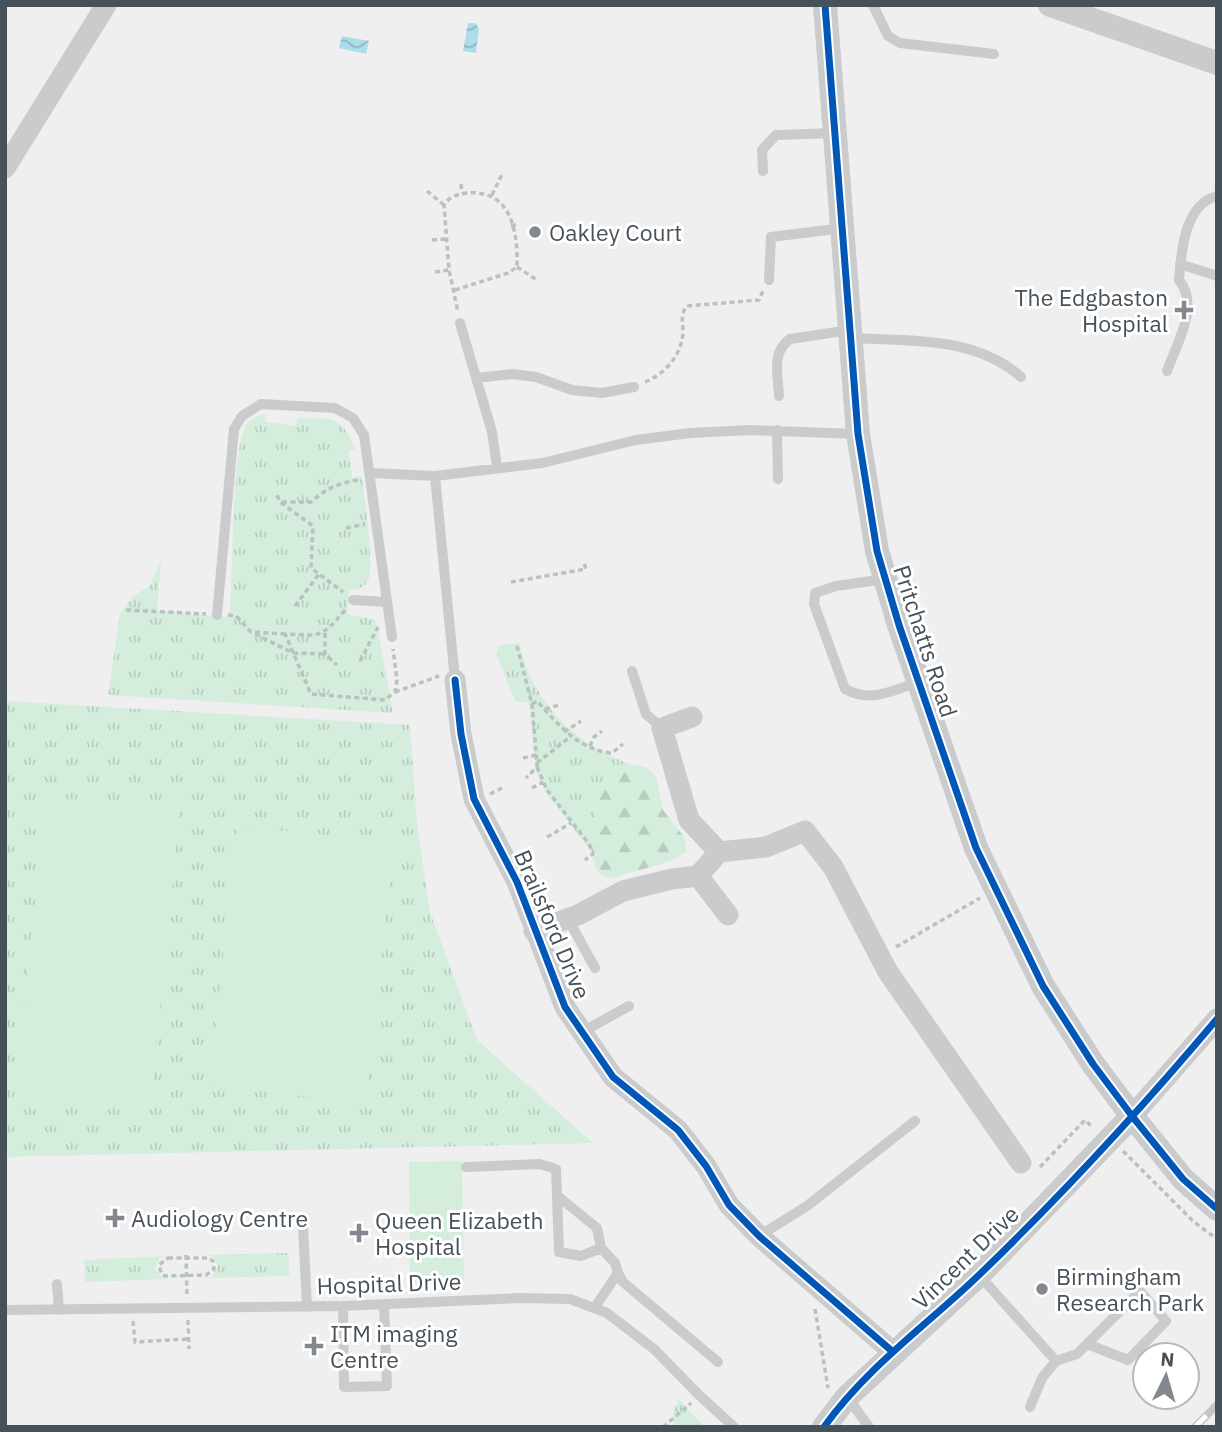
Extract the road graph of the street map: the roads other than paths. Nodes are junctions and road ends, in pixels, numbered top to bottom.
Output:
1 (106, 5) edge
2 (825, 5) edge
3 (873, 5) edge
4 (1050, 5) edge
5 (994, 54) dead end
6 (1217, 63) edge
7 (835, 133) junction
8 (5, 169) edge
9 (763, 171) dead end
10 (1217, 196) edge
11 (843, 228) junction
12 (1180, 264) junction
13 (1217, 276) edge
14 (769, 280) road end
15 (460, 323) road end
16 (850, 334) junction
17 (1167, 371) dead end
18 (1021, 377) dead end
19 (476, 378) junction
20 (634, 387) road end
21 (779, 396) dead end
22 (777, 430) junction
23 (858, 434) junction
24 (497, 467) junction
25 (435, 475) junction
26 (371, 476) junction
27 (778, 479) dead end
28 (886, 579) junction
29 (353, 600) road end
30 (386, 602) junction
31 (217, 615) dead end
32 (391, 631) road end
33 (632, 671) dead end
34 (455, 674) joint
35 (918, 682) junction
36 (692, 716) dead end
37 (662, 728) junction
38 (719, 852) junction
39 (698, 876) junction
40 (728, 915) dead end
41 (568, 919) junction
42 (534, 931) junction
43 (595, 968) dead end
44 (629, 1006) dead end
45 (1217, 1019) edge
46 (582, 1032) junction
47 (1132, 1116) junction
48 (915, 1121) dead end
49 (466, 1167) dead end
50 (1026, 1169) road end
51 (559, 1197) junction
52 (1217, 1209) edge
53 (303, 1227) dead end
54 (758, 1236) junction
55 (601, 1248) junction
56 (618, 1273) junction
57 (979, 1275) junction
58 (57, 1284) dead end
59 (384, 1304) junction
60 (343, 1306) junction
61 (307, 1307) junction
62 (595, 1307) junction
63 (5, 1310) edge
64 (59, 1310) junction
65 (1087, 1344) junction
66 (892, 1352) junction
67 (1056, 1361) junction
68 (718, 1362) dead end
69 (1030, 1407) dead end
70 (715, 1410) junction
71 (835, 1412) edge
72 (723, 1427) edge
73 (734, 1427) edge
74 (869, 1427) edge

1 - 8 street
2 - 7 street, Pritchatts Road
3 - 5 lane
4 - 6 street
7 - 9 lane
7 - 11 street, Pritchatts Road
10 - 12 lane
11 - 14 lane
11 - 16 street, Pritchatts Road
12 - 13 lane
12 - 17 lane
15 - 19 lane
16 - 18 lane
16 - 21 lane
16 - 23 street, Pritchatts Road
19 - 20 lane
19 - 24 lane
22 - 23 lane
22 - 24 lane
22 - 27 lane
23 - 28 street, Pritchatts Road
24 - 25 lane
25 - 26 lane
25 - 34 lane
26 - 30 lane
26 - 31 lane
28 - 35 street, Pritchatts Road
28 - 35 lane
29 - 30 lane
30 - 32 lane
33 - 37 lane
34 - 42 street, Brailsford Drive
35 - 47 street, Pritchatts Road
36 - 37 street
37 - 38 street
38 - 39 street
38 - 50 street
39 - 40 street
39 - 41 street
41 - 42 street
41 - 43 lane
42 - 46 street, Brailsford Drive
44 - 46 lane
45 - 47 street
46 - 54 street, Brailsford Drive
47 - 52 street, Pritchatts Road
47 - 57 street, Vincent Drive
48 - 54 lane
49 - 51 lane
51 - 55 lane
51 - 55 lane
53 - 61 lane
54 - 66 street, Brailsford Drive
55 - 56 lane
56 - 62 lane
56 - 68 lane
57 - 66 street, Vincent Drive
57 - 67 lane
58 - 64 lane
59 - 60 lane, Hospital Drive
59 - 60 lane
59 - 62 lane, Hospital Drive
60 - 61 lane, Hospital Drive
61 - 64 lane, Hospital Drive
62 - 70 lane, Hospital Drive
63 - 64 lane, Hospital Drive
65 - 65 lane
65 - 67 lane
66 - 71 street, Vincent Drive
67 - 69 lane
70 - 72 lane, Hospital Drive
70 - 73 lane
71 - 74 lane

